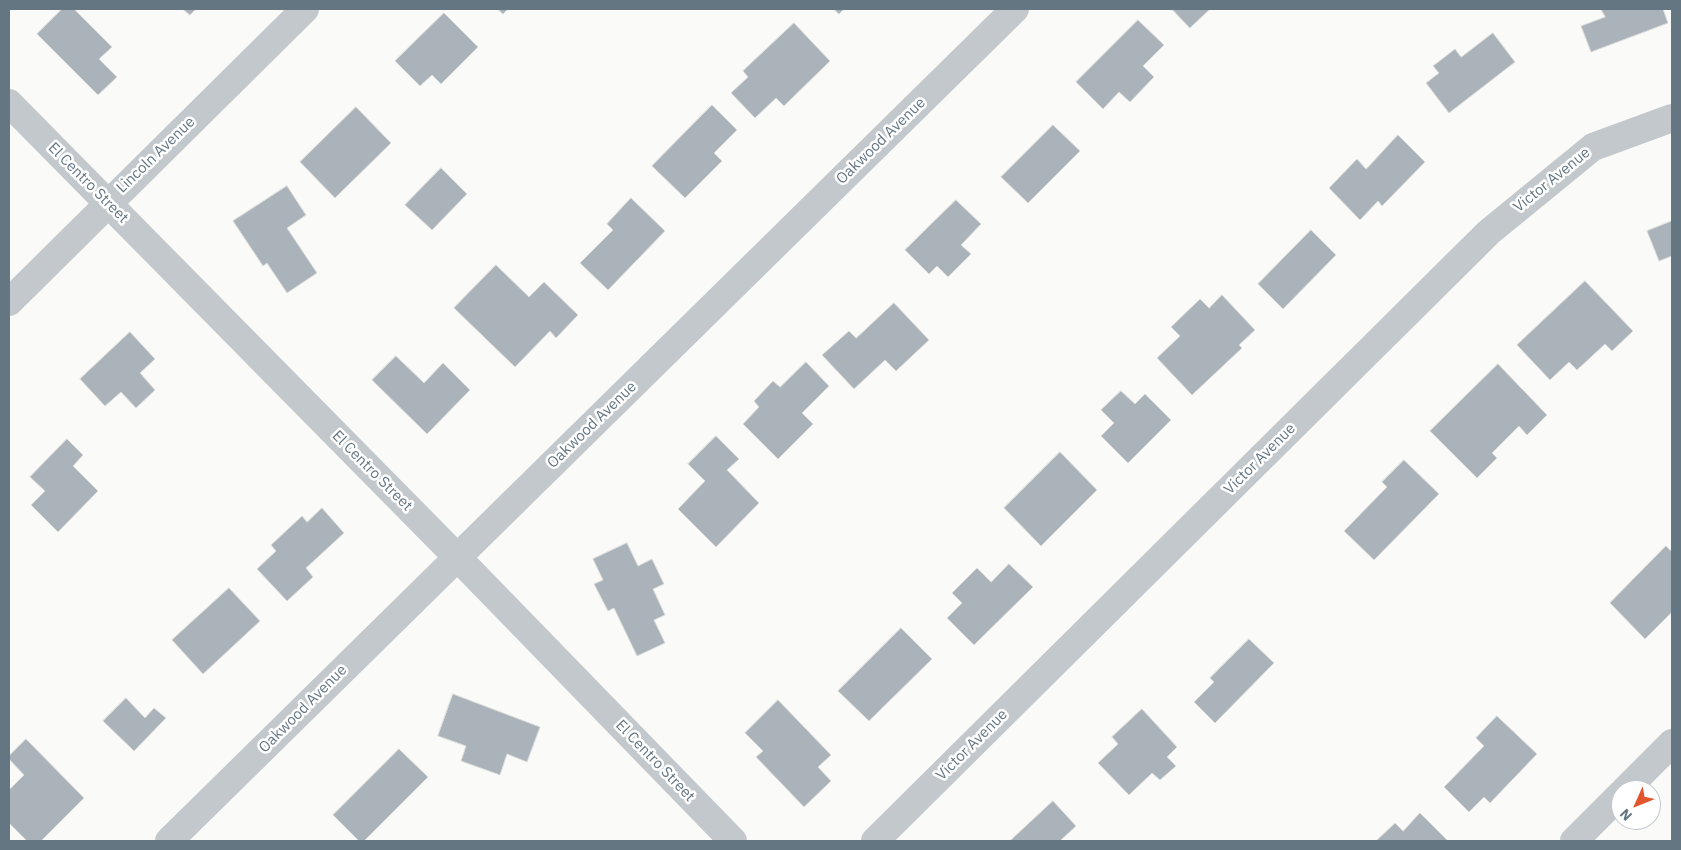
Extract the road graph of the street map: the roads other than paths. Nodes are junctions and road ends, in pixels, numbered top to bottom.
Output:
1 (305, 9) edge
2 (1015, 9) edge
3 (9, 103) edge
4 (1672, 118) edge
5 (107, 203) junction
6 (9, 302) edge
7 (457, 557) junction
8 (1672, 743) edge
9 (1635, 780) edge
10 (1611, 804) edge
11 (169, 841) edge
12 (733, 841) edge
13 (876, 841) edge
14 (1574, 841) edge

1 - 5 street, Lincoln Avenue
2 - 7 street, Oakwood Avenue
3 - 5 street, El Centro Street
4 - 13 street, Victor Avenue
5 - 6 street, Lincoln Avenue
5 - 7 street, El Centro Street
7 - 11 street, Oakwood Avenue
7 - 12 street, El Centro Street
8 - 9 street
10 - 14 street

